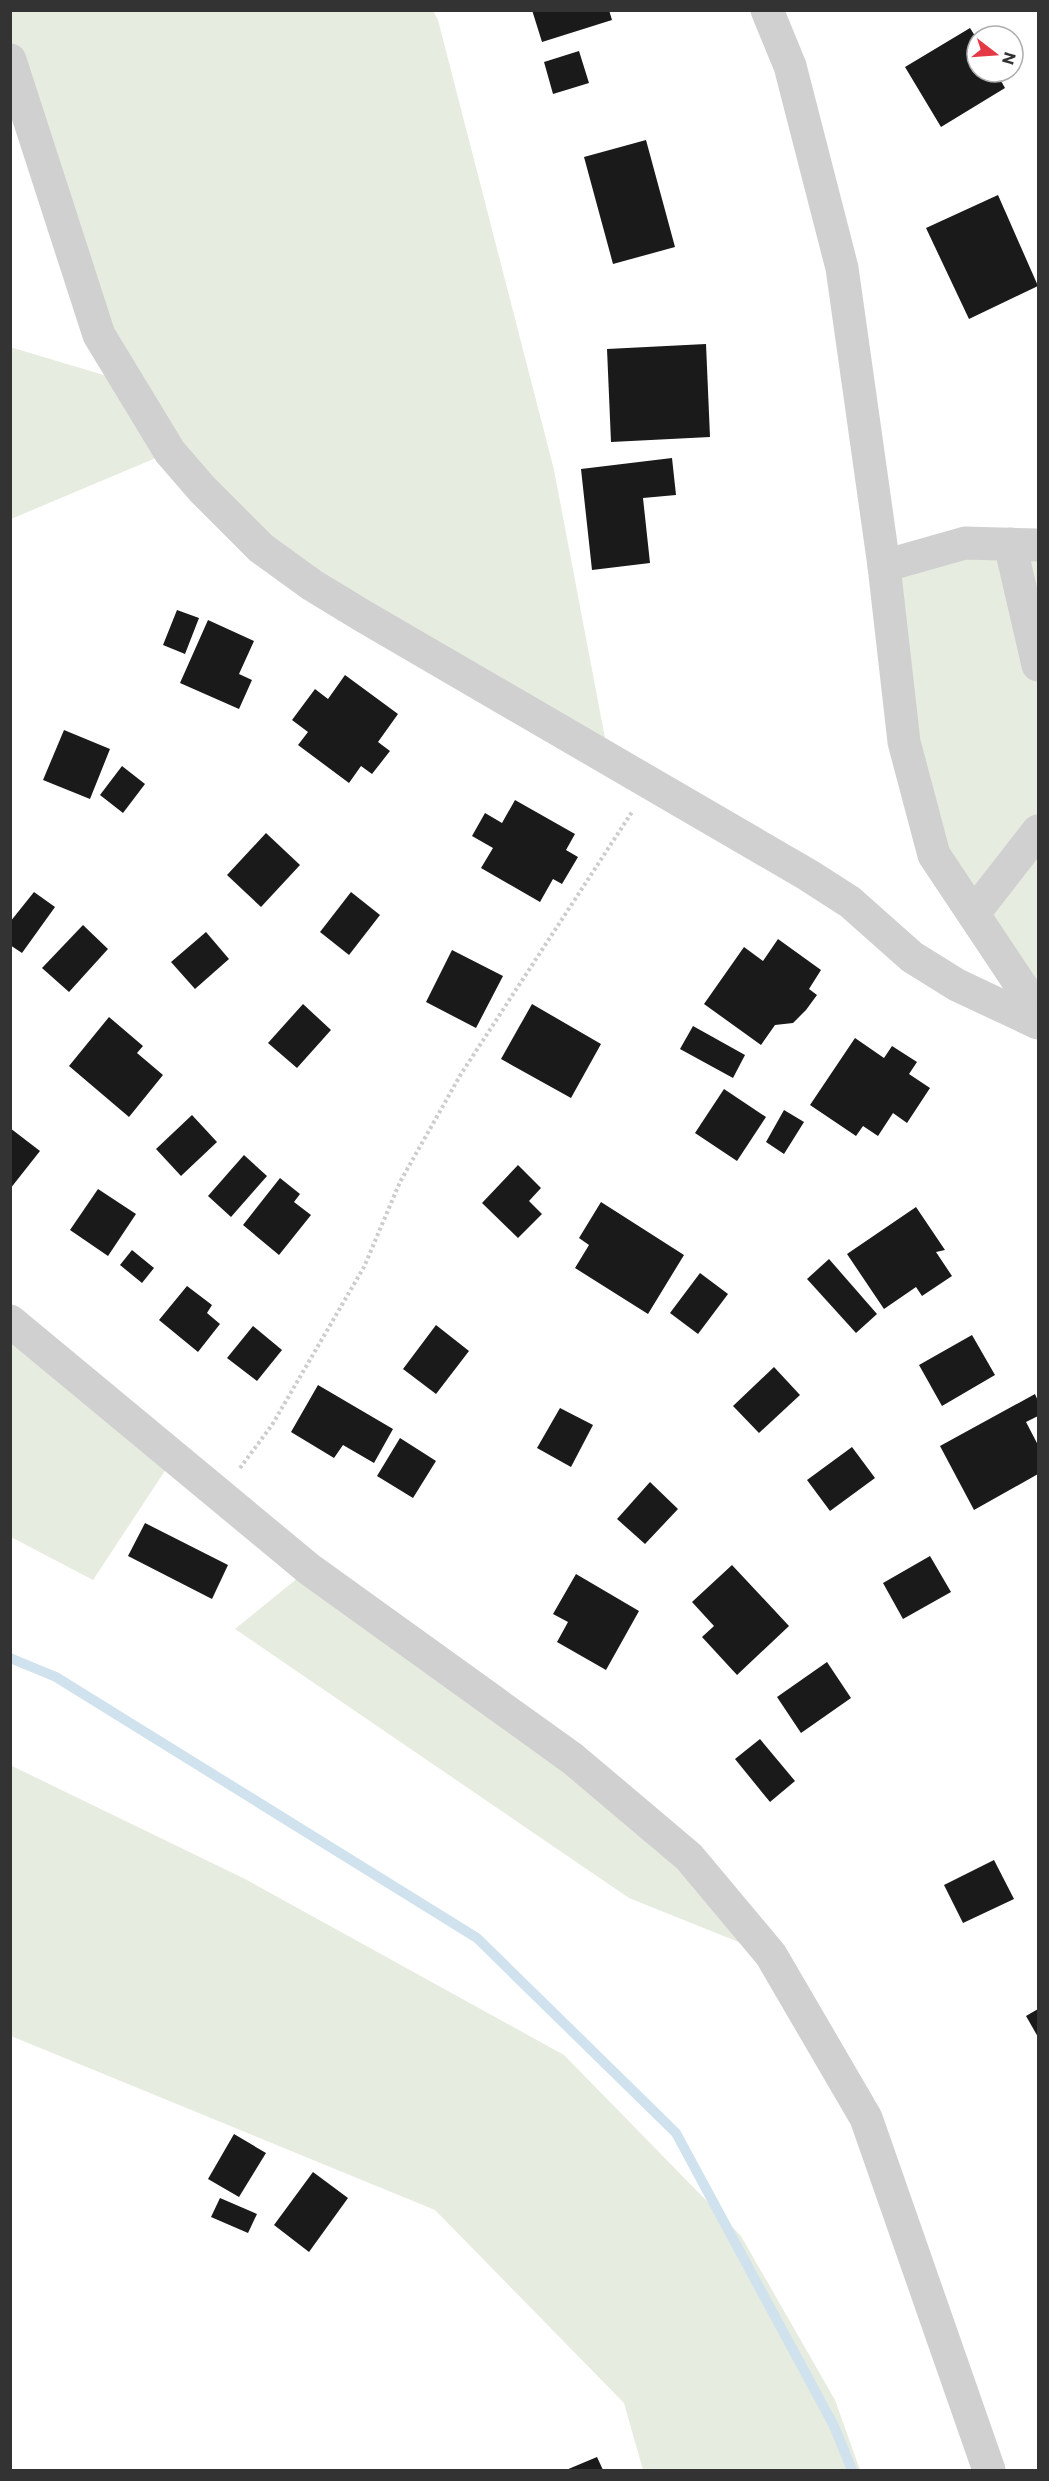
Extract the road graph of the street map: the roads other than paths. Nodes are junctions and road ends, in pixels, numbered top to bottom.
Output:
1 (767, 10) edge
2 (10, 60) edge
3 (1024, 544) edge
4 (884, 566) junction
5 (1038, 578) edge
6 (1038, 664) edge
7 (1038, 831) edge
8 (974, 913) junction
9 (1038, 1011) edge
10 (1038, 1023) edge
11 (10, 1321) edge
12 (989, 2470) edge

1 - 4 street
2 - 10 street
3 - 4 street
3 - 5 street
3 - 6 street
4 - 8 street
7 - 8 street
8 - 9 street
11 - 12 street

